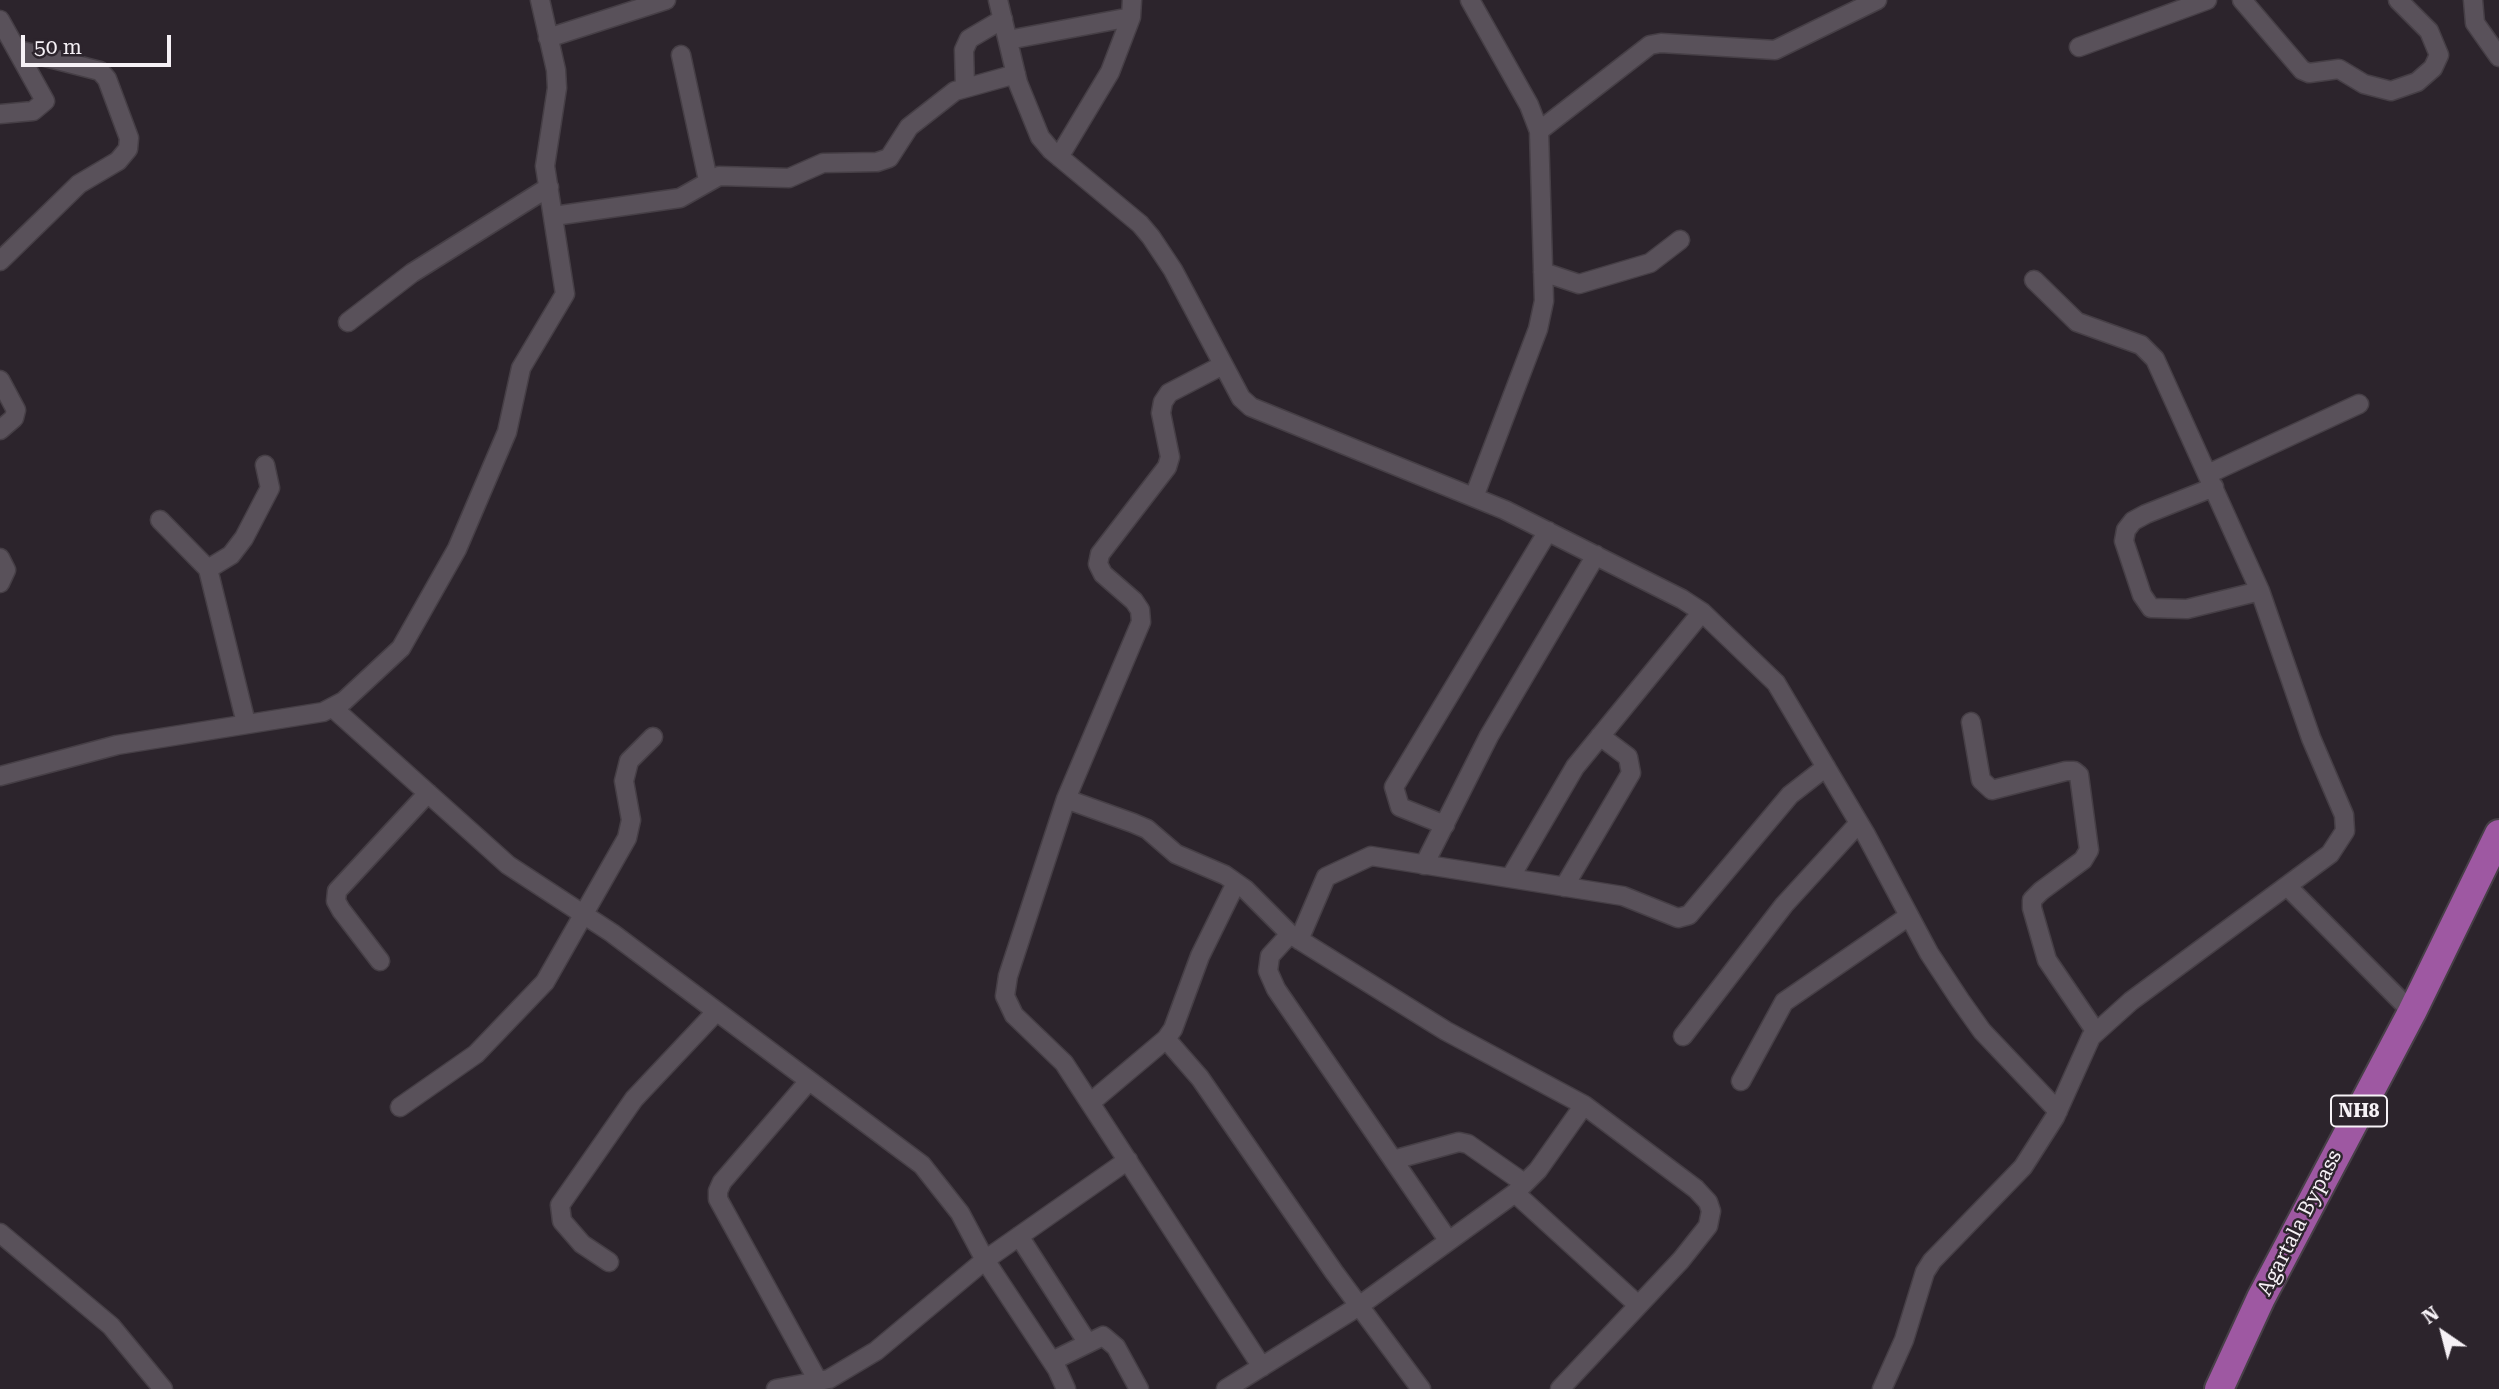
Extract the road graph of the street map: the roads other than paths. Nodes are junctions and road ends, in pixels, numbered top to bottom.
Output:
1 (540, 0) edge
2 (667, 0) edge
3 (998, 0) edge
4 (1470, 0) edge
5 (1877, 0) edge
6 (2207, 0) edge
7 (2242, 0) edge
8 (2400, 0) edge
9 (2473, 0) edge
10 (1131, 9) edge
11 (1003, 19) junction
12 (0, 20) edge
13 (548, 38) junction
14 (1008, 40) junction
15 (2079, 47) dead end
16 (18, 50) junction
17 (681, 55) dead end
18 (2499, 57) edge
19 (1016, 74) junction
20 (965, 86) junction
21 (0, 114) edge
22 (1539, 131) junction
23 (1059, 157) junction
24 (708, 180) junction
25 (549, 187) junction
26 (554, 216) junction
27 (1680, 240) dead end
28 (0, 261) edge
29 (1543, 272) junction
30 (2034, 280) dead end
31 (348, 322) dead end
32 (1223, 365) junction
33 (0, 380) edge
34 (2359, 404) dead end
35 (0, 430) edge
36 (265, 465) dead end
37 (2211, 481) junction
38 (1474, 497) junction
39 (160, 520) dead end
40 (1548, 531) junction
41 (1596, 555) junction
42 (0, 558) edge
43 (208, 569) junction
44 (0, 583) edge
45 (2260, 591) junction
46 (1702, 612) junction
47 (333, 708) junction
48 (1971, 722) dead end
49 (246, 723) junction
50 (1600, 736) junction
51 (653, 737) dead end
52 (1826, 767) junction
53 (1, 773) edge
54 (428, 793) junction
55 (1066, 799) junction
56 (1859, 823) junction
57 (1445, 825) junction
58 (2499, 834) edge
59 (1424, 864) junction
60 (1510, 878) junction
61 (1236, 883) junction
62 (2287, 886) junction
63 (1564, 887) junction
64 (585, 915) junction
65 (1909, 916) junction
66 (1295, 937) junction
67 (380, 961) dead end
68 (716, 1012) junction
69 (2412, 1012) junction
70 (2096, 1032) junction
71 (1683, 1036) dead end
72 (1166, 1039) junction
73 (808, 1082) junction
74 (1741, 1082) dead end
75 (1090, 1103) junction
76 (1584, 1105) junction
77 (400, 1107) dead end
78 (2058, 1111) junction
79 (1128, 1160) junction
80 (1393, 1160) junction
81 (1519, 1188) junction
82 (0, 1233) edge
83 (1018, 1236) junction
84 (1448, 1240) junction
85 (985, 1260) junction
86 (609, 1262) dead end
87 (1359, 1306) junction
88 (1638, 1306) junction
89 (1087, 1342) junction
90 (1052, 1361) junction
91 (1262, 1367) junction
92 (818, 1381) junction
93 (1238, 1386) edge
94 (163, 1389) edge
95 (776, 1389) edge
96 (1066, 1389) edge
97 (1139, 1389) edge
98 (1421, 1389) edge
99 (1560, 1389) edge
100 (1882, 1389) edge
101 (2219, 1389) edge

1 - 13 street
2 - 13 street
3 - 11 street
4 - 22 street
5 - 22 street
6 - 15 street
7 - 8 street
9 - 18 street
10 - 14 street
10 - 23 street
11 - 14 street
11 - 20 street
12 - 16 street
13 - 25 street
14 - 19 street
16 - 21 street
16 - 28 street
17 - 24 street
19 - 20 street
19 - 23 street
20 - 24 street
22 - 29 street
23 - 32 street
24 - 26 street
25 - 26 street
25 - 31 street
26 - 47 street
27 - 29 street
29 - 38 street
30 - 37 street
32 - 38 street
32 - 55 street
33 - 35 street
34 - 37 street
36 - 43 street
37 - 45 street
37 - 45 street
38 - 40 street
39 - 43 street
40 - 41 street
40 - 57 street
41 - 46 street
41 - 57 street
42 - 44 street
43 - 49 street
45 - 62 street
46 - 50 street
46 - 52 street
47 - 49 street
47 - 54 street
48 - 70 street
49 - 53 street
50 - 60 street
50 - 63 street
51 - 64 street
52 - 56 street
52 - 63 street
54 - 64 street
54 - 67 street
55 - 61 street
55 - 75 street
56 - 65 street
56 - 71 street
57 - 59 street
58 - 69 highway, Agartala Bypass / NH8
59 - 60 street
59 - 66 street
60 - 63 street
61 - 66 street
61 - 72 street
62 - 69 street
62 - 70 street
64 - 68 street
64 - 77 street
65 - 74 street
65 - 78 street
66 - 76 street
66 - 80 street
68 - 73 street
68 - 86 street
69 - 101 highway, Agartala Bypass / NH8
70 - 78 street
72 - 75 street
72 - 87 street
73 - 85 street
73 - 92 street
75 - 79 street
76 - 81 street
76 - 88 street
78 - 100 street
79 - 83 street
79 - 91 street
80 - 81 street
80 - 84 street
81 - 84 street
81 - 88 street
82 - 94 street
83 - 85 street
83 - 89 street
84 - 87 street
85 - 90 street
85 - 92 street
87 - 91 street
87 - 98 street
88 - 99 street
89 - 90 street
89 - 97 street
90 - 96 street
91 - 93 street
92 - 95 street

